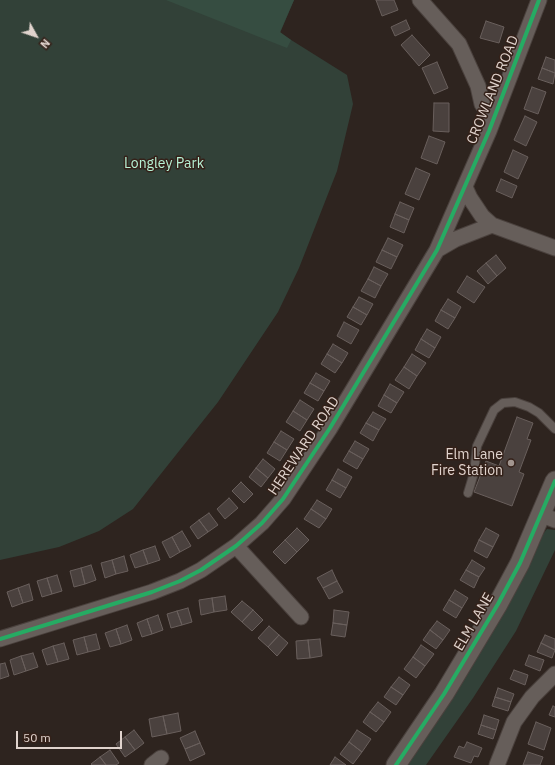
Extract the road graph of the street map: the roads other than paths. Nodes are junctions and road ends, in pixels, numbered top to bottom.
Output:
1 (420, 0) edge
2 (540, 0) edge
3 (493, 119) junction
4 (465, 187) junction
5 (492, 225) junction
6 (555, 248) edge
7 (436, 250) junction
8 (555, 429) edge
9 (555, 481) edge
10 (468, 492) dead end
11 (548, 518) edge
12 (236, 546) junction
13 (301, 616) dead end
14 (0, 639) edge
15 (555, 674) edge
16 (396, 765) edge
17 (497, 765) edge

1 - 3 street, CROWLAND ROAD
2 - 3 street, CROWLAND ROAD
3 - 4 street, CROWLAND ROAD
4 - 5 street
4 - 7 street, HEREWARD ROAD
5 - 6 street
5 - 7 street
7 - 12 street, HEREWARD ROAD
8 - 10 lane
9 - 11 street, ELM LANE
11 - 16 street, ELM LANE
12 - 13 street
12 - 14 street, HEREWARD ROAD
15 - 17 street

